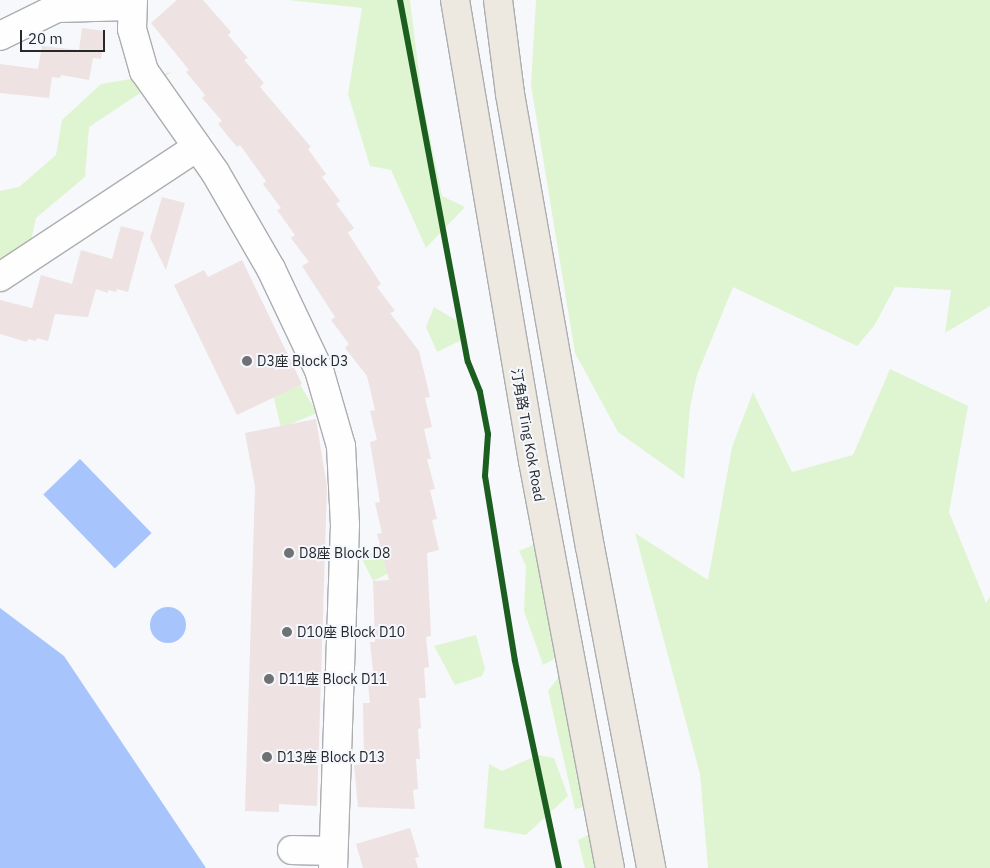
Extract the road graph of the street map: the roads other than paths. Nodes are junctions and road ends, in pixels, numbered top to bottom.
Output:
1 (455, 0) edge
2 (498, 0) edge
3 (132, 3) edge
4 (0, 36) edge
5 (197, 147) junction
6 (0, 277) edge
7 (292, 850) dead end
8 (333, 860) edge
9 (610, 868) edge
10 (651, 868) edge

1 - 9 main road, 汀角路 Ting Kok Road
2 - 10 main road
3 - 4 lane
3 - 5 lane
5 - 6 lane
5 - 8 lane
7 - 8 lane

